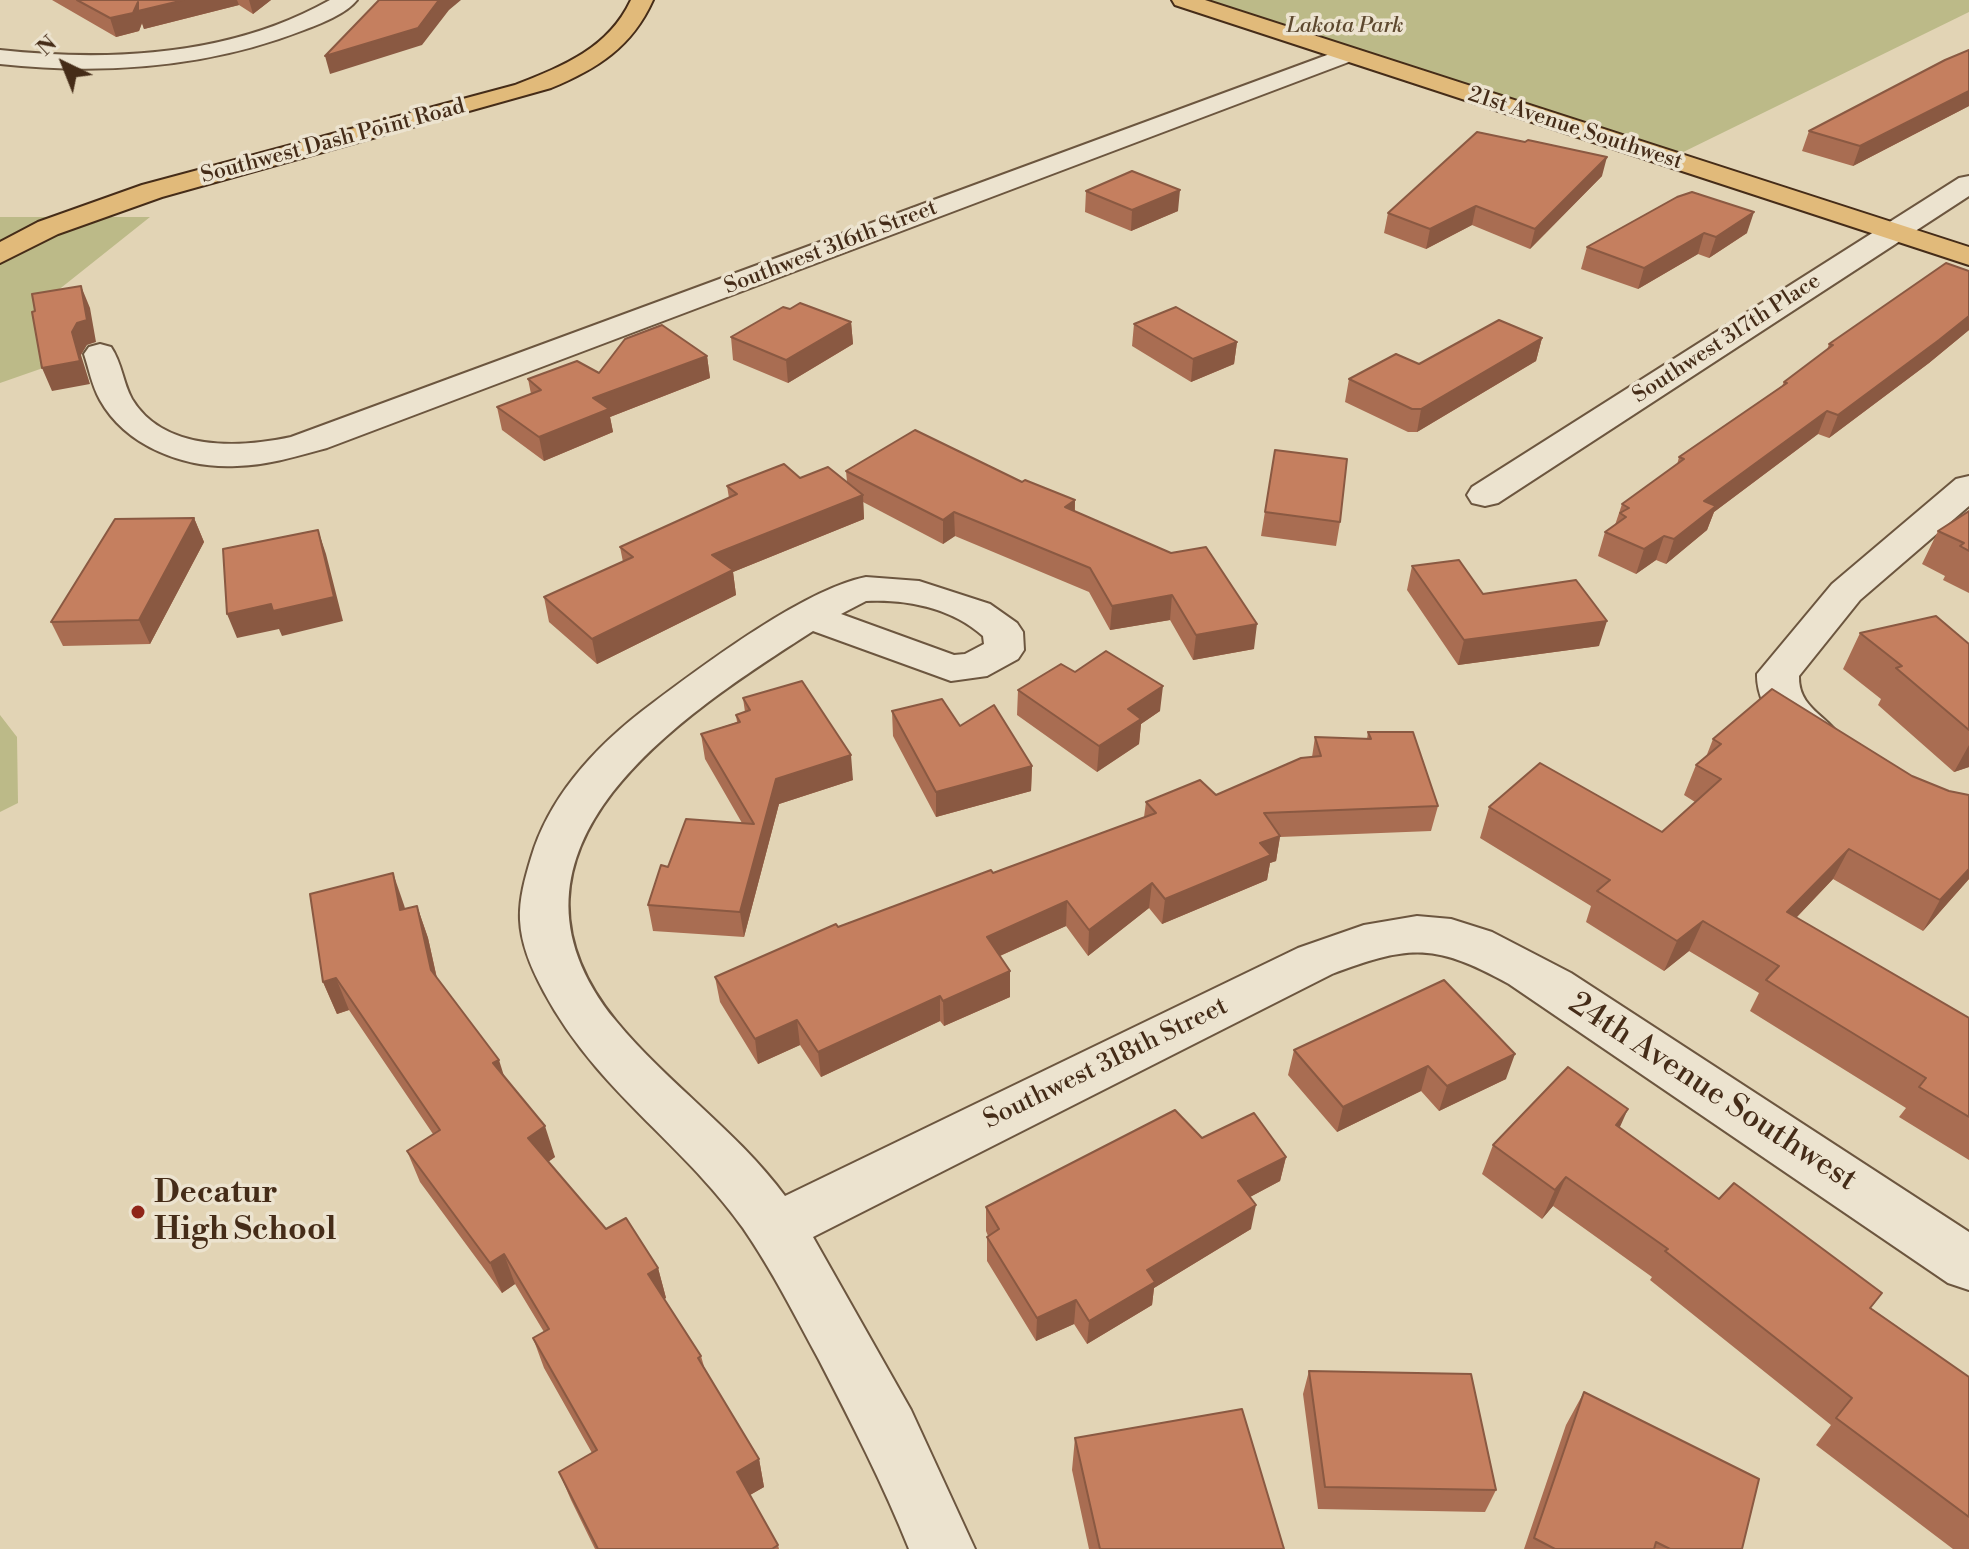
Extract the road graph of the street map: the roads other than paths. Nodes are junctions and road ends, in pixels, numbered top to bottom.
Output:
1 (346, 0) edge
2 (642, 0) edge
3 (1183, 0) edge
4 (1346, 55) junction
5 (0, 57) edge
6 (1969, 184) edge
7 (1894, 231) junction
8 (0, 254) edge
9 (1969, 256) edge
10 (100, 354) dead end
11 (1969, 487) edge
12 (1485, 495) dead end
13 (809, 616) dead end
14 (1857, 759) edge
15 (1447, 936) joint
16 (776, 1228) junction
17 (1969, 1264) edge
18 (942, 1549) edge

1 - 5 street
2 - 8 main road, Southwest Dash Point Road
3 - 4 main road, 21st Avenue Southwest
4 - 7 main road, 21st Avenue Southwest
4 - 10 street, Southwest 316th Street
6 - 7 street, Southwest 317th Place
7 - 9 main road, 21st Avenue Southwest
7 - 12 street, Southwest 317th Place
11 - 14 street
13 - 16 street
15 - 16 street, Southwest 318th Street
15 - 17 street, 24th Avenue Southwest
16 - 18 street

